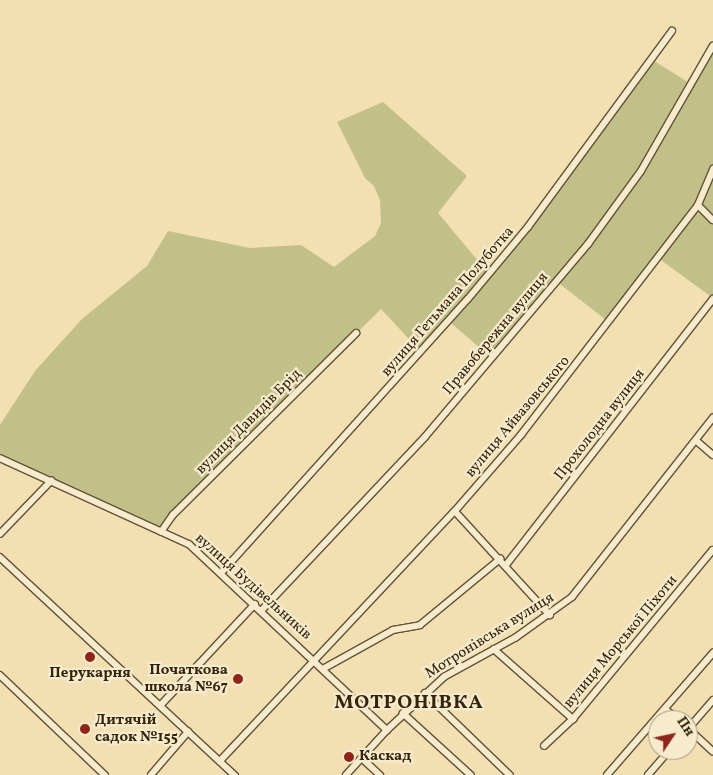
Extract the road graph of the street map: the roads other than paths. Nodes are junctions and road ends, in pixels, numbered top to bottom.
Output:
1 (672, 31) dead end
2 (713, 46) edge
3 (713, 169) edge
4 (698, 205) junction
5 (713, 220) edge
6 (713, 299) edge
7 (356, 333) dead end
8 (713, 418) edge
9 (697, 441) junction
10 (713, 455) edge
11 (0, 458) edge
12 (51, 481) junction
13 (455, 511) junction
14 (161, 532) junction
15 (0, 534) edge
16 (713, 550) edge
17 (0, 557) edge
18 (500, 559) junction
19 (506, 565) junction
20 (222, 572) junction
21 (255, 604) junction
22 (262, 610) junction
23 (550, 615) junction
24 (494, 649) junction
25 (713, 653) edge
26 (314, 660) junction
27 (323, 669) junction
28 (0, 674) edge
29 (425, 693) junction
30 (713, 700) edge
31 (160, 706) junction
32 (665, 708) junction
33 (667, 710) edge
34 (403, 713) junction
35 (698, 717) edge
36 (573, 720) junction
37 (387, 730) junction
38 (188, 732) junction
39 (698, 737) edge
40 (544, 746) dead end
41 (713, 750) edge
42 (362, 758) junction
43 (661, 760) edge
44 (220, 761) junction
45 (105, 775) edge
46 (151, 775) edge
47 (235, 775) edge
48 (346, 775) edge
49 (380, 775) edge
50 (471, 775) edge
51 (510, 775) edge
52 (607, 775) edge
53 (648, 775) edge

1 - 20 street, вулиця Гетьмана Полуботка
2 - 22 street, Правобережна вулиця
3 - 4 street, вулиця Айвазовського
4 - 5 street
4 - 13 street, вулиця Айвазовського
6 - 19 street, Прохолодна вулиця
7 - 14 street, вулиця Давидів Брід
8 - 9 street, Мотронівська вулиця
9 - 10 street
9 - 23 street, Мотронівська вулиця
11 - 12 street, вулиця Будівельників
12 - 14 street, вулиця Будівельників
12 - 15 street
13 - 18 street
13 - 26 street, вулиця Айвазовського
14 - 20 street, вулиця Будівельників
16 - 36 street, вулиця Морської Піхоти
17 - 31 street
18 - 19 street
18 - 27 street
19 - 23 street
20 - 21 street, вулиця Будівельників
21 - 22 street, вулиця Будівельників
21 - 31 street
22 - 26 street, вулиця Будівельників
23 - 24 street, Мотронівська вулиця
24 - 29 street, Мотронівська вулиця
24 - 36 street
25 - 32 street
26 - 27 street, вулиця Будівельників
26 - 44 street, вулиця Айвазовського
27 - 37 street, вулиця Будівельників
28 - 45 street
29 - 34 street, Мотронівська вулиця
29 - 51 street
30 - 35 street
31 - 38 street
32 - 33 street
32 - 52 street
34 - 37 street, Мотронівська вулиця
34 - 50 street
36 - 40 street, вулиця Морської Піхоти
37 - 42 street, Мотронівська вулиця
38 - 44 street
38 - 46 street
39 - 41 street
42 - 48 street, Мотронівська вулиця
42 - 49 street
43 - 53 street
44 - 47 street

